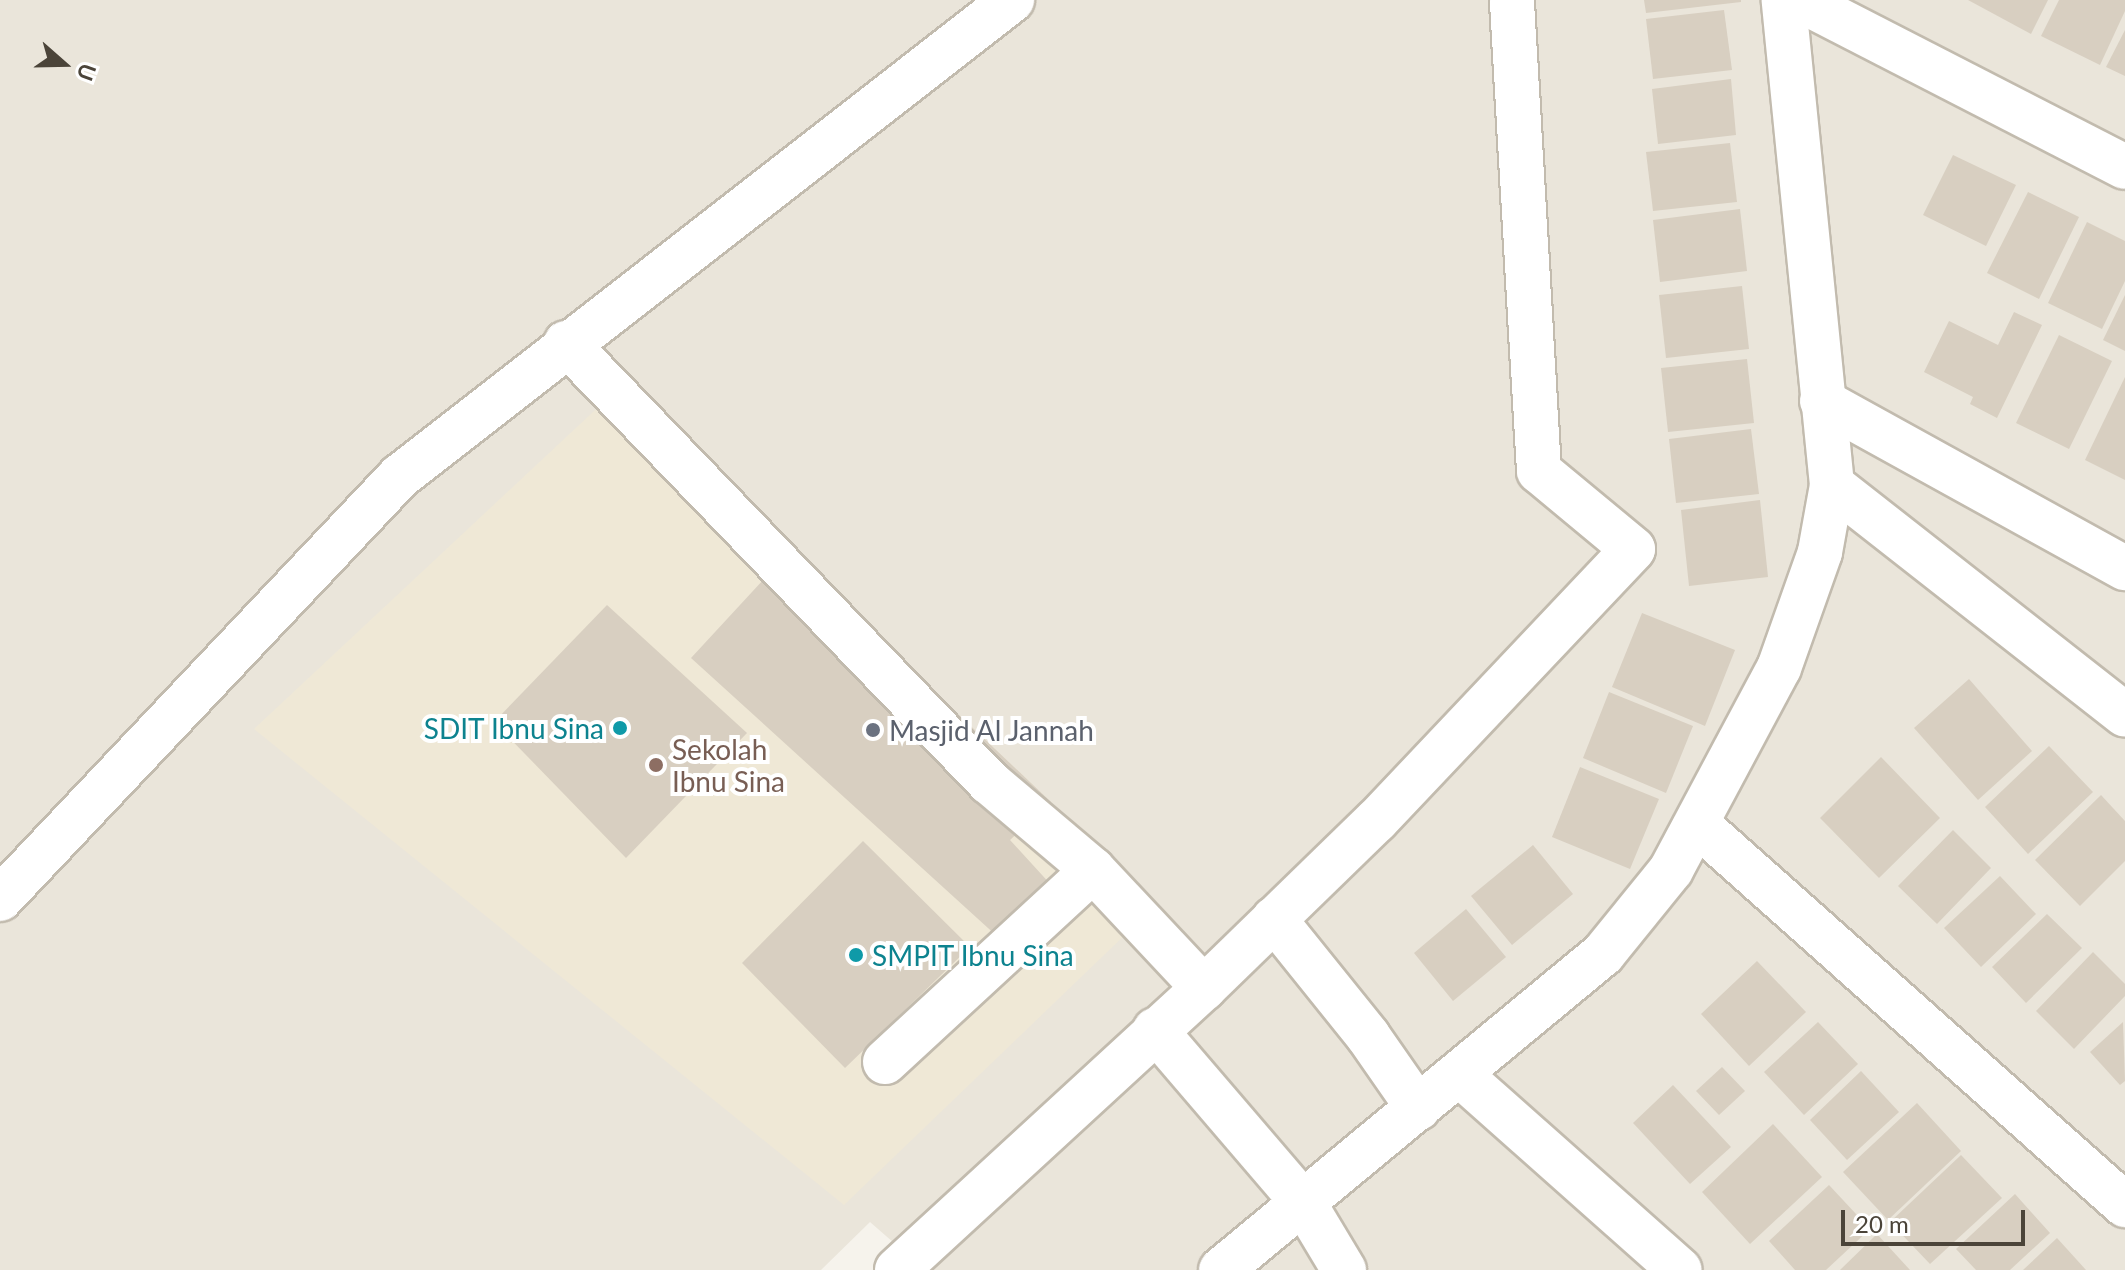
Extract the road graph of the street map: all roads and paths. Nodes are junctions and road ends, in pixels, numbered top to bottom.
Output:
1 (1012, 0) edge
2 (1512, 0) edge
3 (1806, 2) edge
4 (2125, 167) edge
5 (566, 343) junction
6 (1822, 401) junction
7 (1832, 485) junction
8 (2125, 568) edge
9 (2125, 715) edge
10 (1698, 825) junction
11 (1093, 870) junction
12 (0, 899) edge
13 (1274, 919) junction
14 (1204, 988) junction
15 (1155, 1030) junction
16 (885, 1062) dead end
17 (1459, 1074) junction
18 (1418, 1108) junction
19 (1305, 1205) junction
20 (2125, 1205) edge
21 (897, 1270) edge
22 (1221, 1270) edge
23 (1344, 1270) edge
24 (1680, 1270) edge

1 - 5 street
2 - 13 street
3 - 4 street
3 - 6 street
5 - 11 street
5 - 12 street
6 - 7 street
6 - 8 street
7 - 9 street
7 - 10 street
10 - 17 street
10 - 20 street
11 - 14 street
11 - 16 street
13 - 14 street
13 - 18 street
14 - 15 street
15 - 19 street
15 - 21 street
17 - 18 street
17 - 24 street
18 - 19 street
19 - 22 street
19 - 23 street

